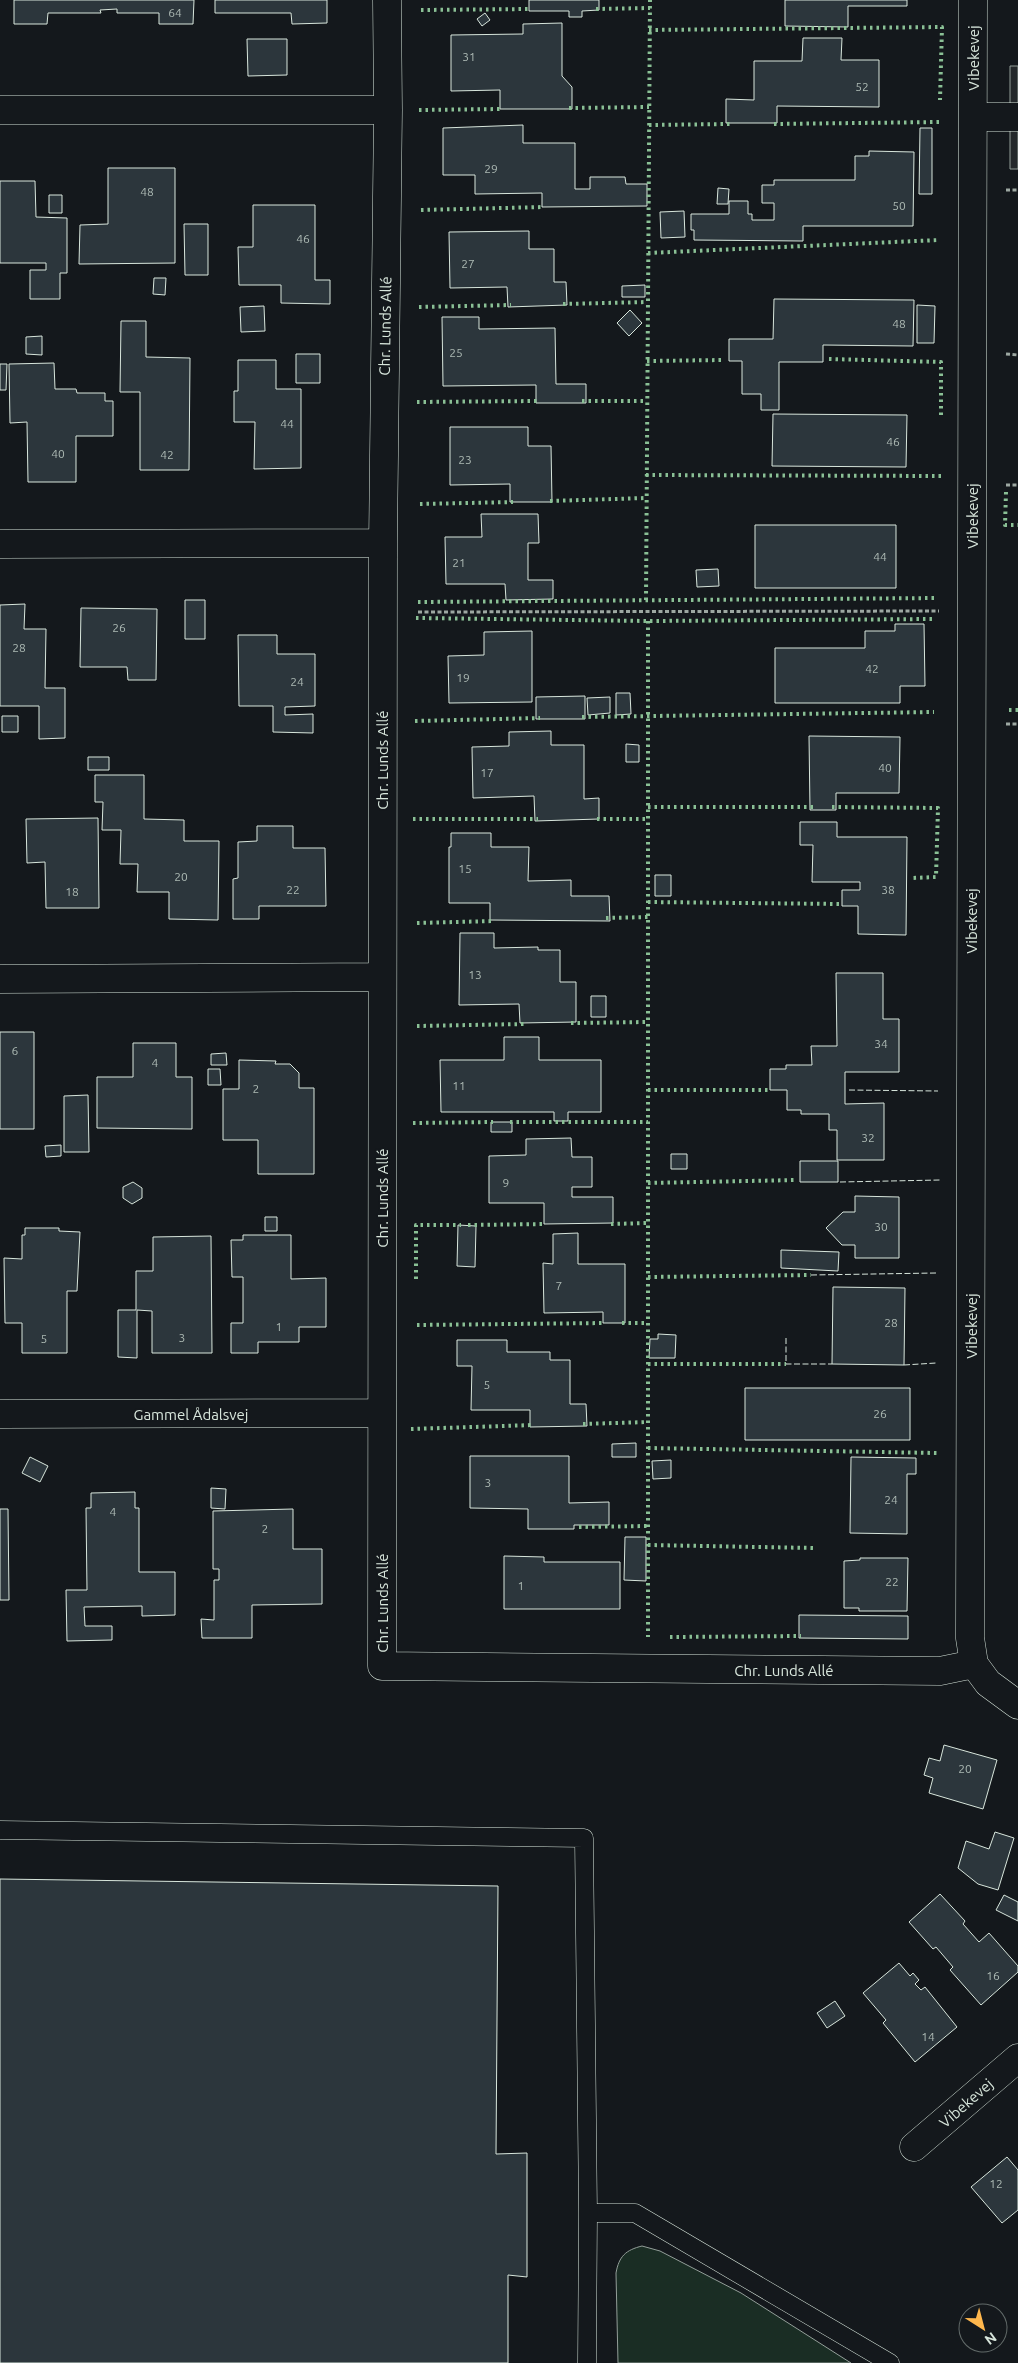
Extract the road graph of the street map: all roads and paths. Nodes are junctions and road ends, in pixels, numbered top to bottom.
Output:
1 (386, 0) edge
2 (973, 0) edge
3 (0, 110) edge
4 (388, 110) junction
5 (973, 117) junction
6 (1018, 117) edge
7 (382, 543) junction
8 (0, 544) edge
9 (972, 610) junction
10 (383, 612) junction
11 (382, 977) junction
12 (0, 979) edge
13 (382, 1413) junction
14 (0, 1414) edge
15 (974, 1664) junction
16 (1018, 1705) edge
17 (0, 1830) edge
18 (1018, 2058) edge
19 (914, 2147) dead end
20 (588, 2212) junction
21 (587, 2363) edge
22 (890, 2363) edge

1 - 4 street, Chr. Lunds Allé
2 - 5 street, Vibekevej
3 - 4 street
4 - 7 street, Chr. Lunds Allé
5 - 6 street
5 - 9 street, Vibekevej
7 - 8 street
7 - 10 street, Chr. Lunds Allé
9 - 10 path
9 - 15 street, Vibekevej
10 - 11 street, Chr. Lunds Allé
11 - 12 street
11 - 13 street, Chr. Lunds Allé
13 - 14 street, Gammel Ådalsvej
13 - 15 street, Chr. Lunds Allé
15 - 16 street, Vibekevej
17 - 20 lane
18 - 19 street, Vibekevej
20 - 21 lane
20 - 22 lane

